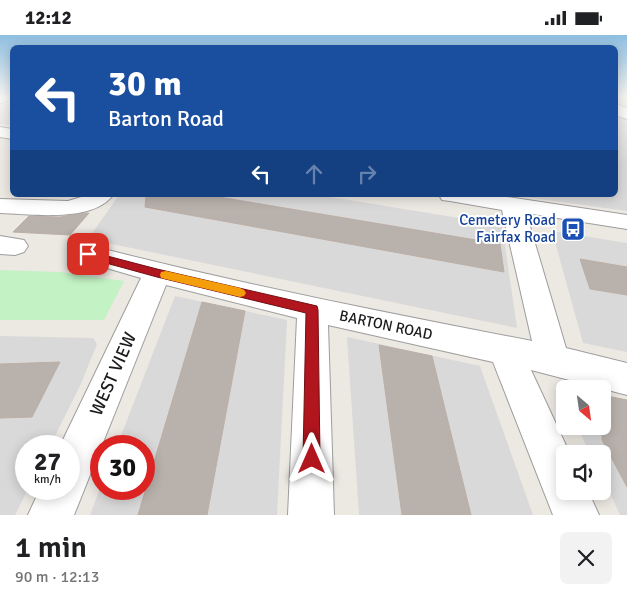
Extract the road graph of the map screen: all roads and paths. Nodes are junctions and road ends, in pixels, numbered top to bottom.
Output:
1 (100, 197) edge
2 (462, 197) edge
3 (568, 204) edge
4 (512, 205) junction
5 (0, 206) edge
6 (627, 222) edge
7 (88, 254) dead end
8 (157, 273) junction
9 (312, 310) junction
10 (505, 351) junction
11 (553, 360) junction
12 (627, 379) edge
13 (80, 449) edge
14 (556, 470) edge
15 (57, 500) edge
16 (569, 500) edge
17 (51, 515) edge
18 (311, 515) edge
19 (576, 515) edge

1 - 5 street
2 - 4 street
3 - 4 street
3 - 6 street
4 - 11 street
7 - 8 street, BARTON ROAD
8 - 9 street, BARTON ROAD
8 - 13 street, WEST VIEW
9 - 10 street, BARTON ROAD
9 - 18 street
10 - 11 street, BARTON ROAD
10 - 14 street
11 - 12 street, BARTON ROAD
15 - 17 street
16 - 19 street

